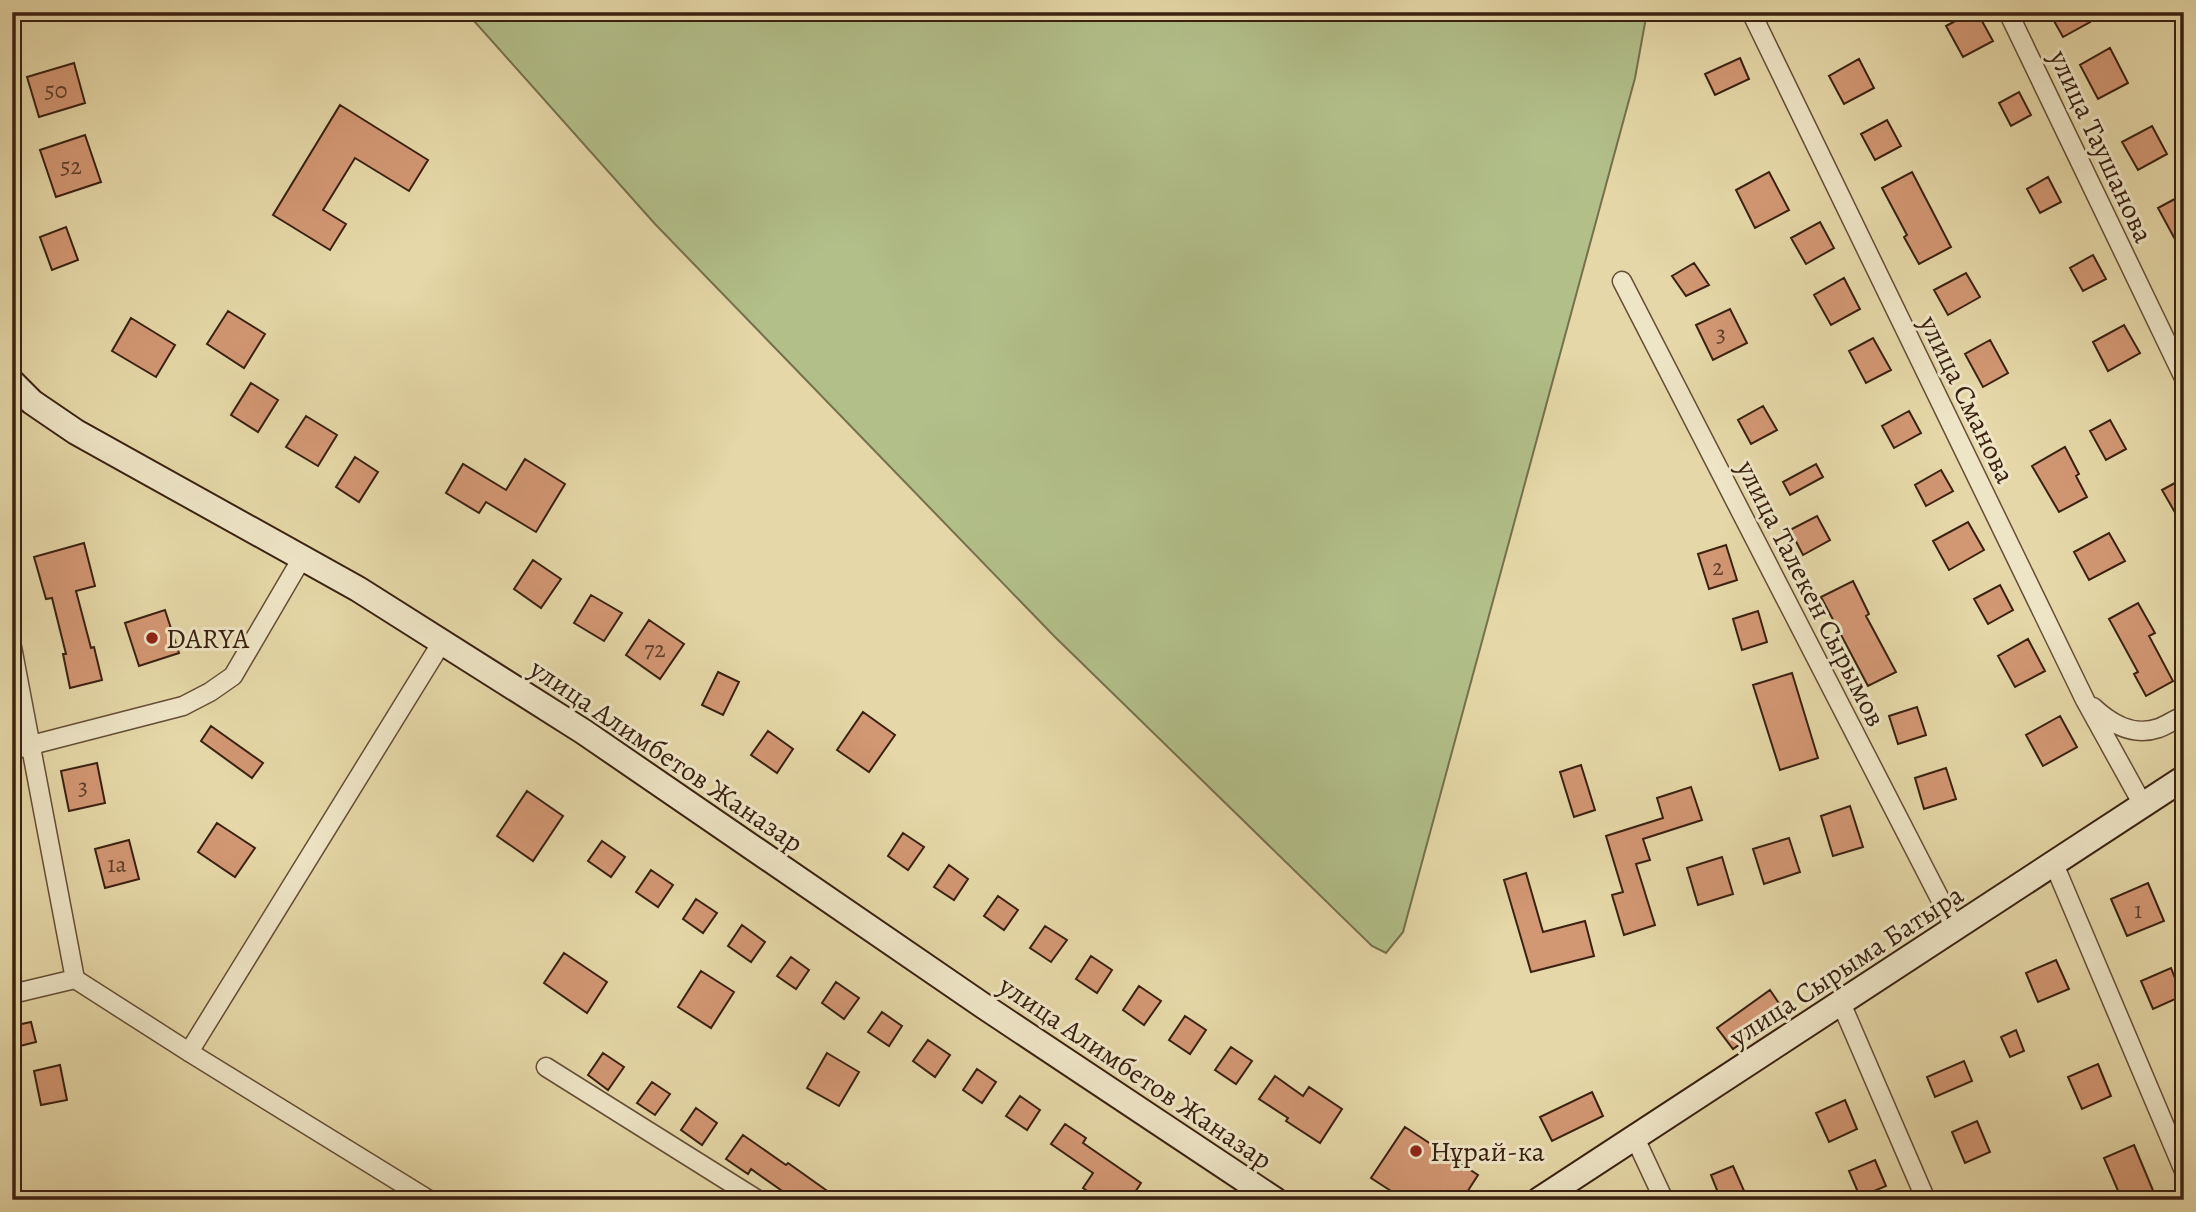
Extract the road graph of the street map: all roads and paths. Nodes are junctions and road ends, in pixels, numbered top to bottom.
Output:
1 (1751, 12) edge
2 (2008, 12) edge
3 (1622, 281) dead end
4 (2184, 378) edge
5 (12, 382) edge
6 (302, 558) junction
7 (442, 642) junction
8 (12, 647) edge
9 (2085, 700) junction
10 (2184, 716) edge
11 (31, 746) junction
12 (12, 750) edge
13 (2184, 778) edge
14 (2143, 804) junction
15 (2054, 864) junction
16 (1955, 929) junction
17 (75, 979) junction
18 (12, 994) edge
19 (1841, 1003) junction
20 (189, 1052) junction
21 (546, 1068) dead end
22 (1635, 1138) junction
23 (2184, 1171) edge
24 (429, 1200) edge
25 (758, 1200) edge
26 (1275, 1200) edge
27 (1539, 1200) edge
28 (1664, 1200) edge
29 (1926, 1200) edge

1 - 9 street, улица Сманова
2 - 4 street, улица Таушанова
3 - 16 street, улица Талекен Сырымов
5 - 6 street, улица Алимбетов Жаназар
6 - 7 street, улица Алимбетов Жаназар
6 - 11 street
7 - 20 street
7 - 26 street, улица Алимбетов Жаназар
8 - 11 street
9 - 10 street
9 - 14 street, улица Сманова
11 - 12 street
11 - 17 street
13 - 14 street, улица Сырыма Батыра
14 - 15 street, улица Сырыма Батыра
15 - 16 street, улица Сырыма Батыра
15 - 23 street
16 - 19 street, улица Сырыма Батыра
17 - 18 street
17 - 20 street
19 - 22 street, улица Сырыма Батыра
19 - 29 street
20 - 24 street
21 - 25 street
22 - 27 street, улица Сырыма Батыра
22 - 28 street

